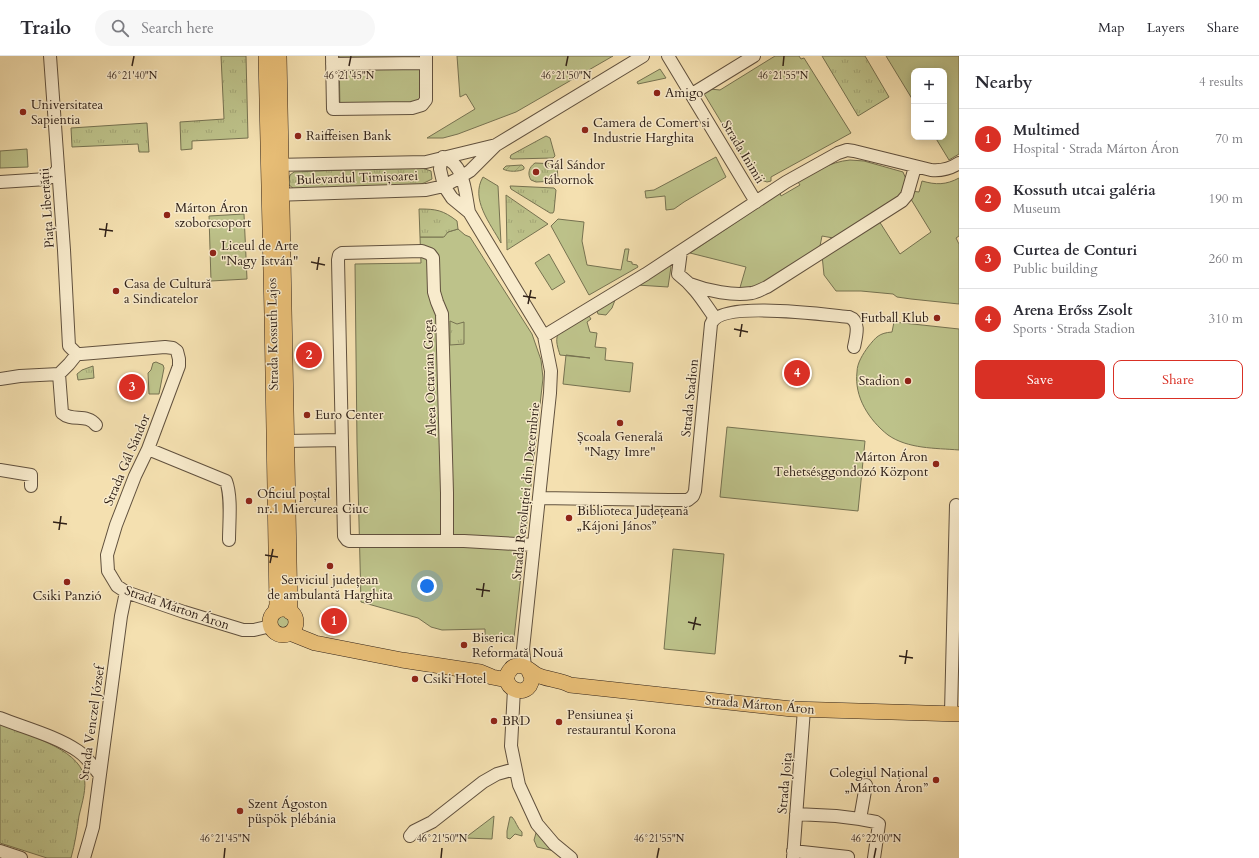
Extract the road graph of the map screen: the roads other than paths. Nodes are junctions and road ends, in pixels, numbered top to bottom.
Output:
1 (50, 56) edge
2 (266, 56) edge
3 (279, 56) edge
4 (643, 56) edge
5 (668, 56) edge
6 (754, 56) edge
7 (426, 59) edge
8 (332, 60) edge
9 (692, 94) junction
10 (496, 145) junction
11 (459, 153) junction
12 (443, 158) junction
13 (426, 162) junction
14 (959, 163) edge
15 (275, 165) junction
16 (915, 167) junction
17 (58, 173) junction
18 (466, 173) junction
19 (0, 182) edge
20 (444, 186) junction
21 (426, 190) junction
22 (276, 195) junction
23 (452, 198) junction
24 (756, 202) junction
25 (469, 212) junction
26 (681, 251) junction
27 (690, 284) junction
28 (715, 318) junction
29 (278, 335) junction
30 (544, 336) junction
31 (854, 347) dead end
32 (77, 354) junction
33 (59, 374) junction
34 (0, 379) edge
35 (96, 425) dead end
36 (342, 440) junction
37 (286, 441) junction
38 (148, 449) junction
39 (0, 470) edge
40 (31, 486) dead end
41 (539, 498) junction
42 (956, 504) dead end
43 (229, 540) dead end
44 (448, 540) junction
45 (534, 545) junction
46 (957, 548) edge
47 (107, 555) joint
48 (126, 592) junction
49 (284, 621) junction
50 (518, 678) junction
51 (804, 709) junction
52 (955, 714) edge
53 (0, 718) edge
54 (515, 769) junction
55 (99, 774) junction
56 (866, 785) dead end
57 (796, 814) junction
58 (860, 819) junction
59 (410, 836) dead end
60 (0, 851) edge
61 (793, 855) edge
62 (848, 857) dead end
63 (21, 858) edge
64 (84, 858) edge
65 (571, 858) edge
66 (874, 858) edge

1 - 17 street, Piața Libertății
2 - 15 main road, Strada Kossuth Lajos
3 - 15 main road, Strada Kossuth Lajos
4 - 10 street, Bulevardul Timișoarei
5 - 9 street, Strada Inimii
6 - 9 street
7 - 8 street
7 - 8 street
9 - 24 street, Strada Inimii
10 - 11 street, Bulevardul Timișoarei
10 - 18 street, Bulevardul Timișoarei
11 - 12 street, Bulevardul Timișoarei
11 - 18 street
12 - 13 street, Bulevardul Timișoarei
12 - 18 street
12 - 20 street
13 - 15 street, Bulevardul Timișoarei
13 - 21 street
14 - 16 street
15 - 22 main road, Strada Kossuth Lajos
16 - 24 street
16 - 27 street
17 - 19 street
17 - 32 street, Piața Libertății
18 - 20 street, Bulevardul Timișoarei
18 - 25 street, Strada Revoluției din Decembrie
20 - 21 street, Bulevardul Timișoarei
20 - 23 street, Strada Revoluției din Decembrie
21 - 22 street, Bulevardul Timișoarei
21 - 23 street, Strada Revoluției din Decembrie
22 - 29 main road, Strada Kossuth Lajos
23 - 25 street, Strada Revoluției din Decembrie
24 - 26 street
25 - 30 street, Strada Revoluției din Decembrie
26 - 27 street
26 - 30 street
27 - 28 street
28 - 31 street
28 - 41 street, Strada Stadion
29 - 37 main road, Strada Kossuth Lajos
29 - 49 main road, Strada Kossuth Lajos
30 - 41 street, Strada Revoluției din Decembrie
32 - 33 street
32 - 38 street, Strada Gál Sándor
33 - 34 street
33 - 35 street
36 - 37 street
36 - 44 street, Aleea Octavian Goga
36 - 44 street, Aleea Octavian Goga
37 - 49 main road, Strada Kossuth Lajos
38 - 43 street
38 - 47 street, Strada Gál Sándor
39 - 40 street
41 - 45 street, Strada Revoluției din Decembrie
42 - 46 street, Strada Márton Áron
44 - 45 street, Aleea Octavian Goga
45 - 50 street, Strada Revoluției din Decembrie
46 - 52 street, Strada Márton Áron
47 - 48 street, Strada Márton Áron
48 - 49 street, Strada Márton Áron
48 - 55 street, Strada Venczel József
49 - 50 main road
50 - 51 main road, Strada Márton Áron
50 - 54 street, Strada Revoluției din Decembrie
51 - 52 main road, Strada Márton Áron
51 - 57 street, Strada Joița
53 - 55 street
54 - 59 street
54 - 65 street, Strada Revoluției din Decembrie
55 - 64 street, Strada Venczel József
56 - 58 street
57 - 58 street
57 - 61 street, Strada Joița
58 - 66 street
60 - 63 street
61 - 62 street

